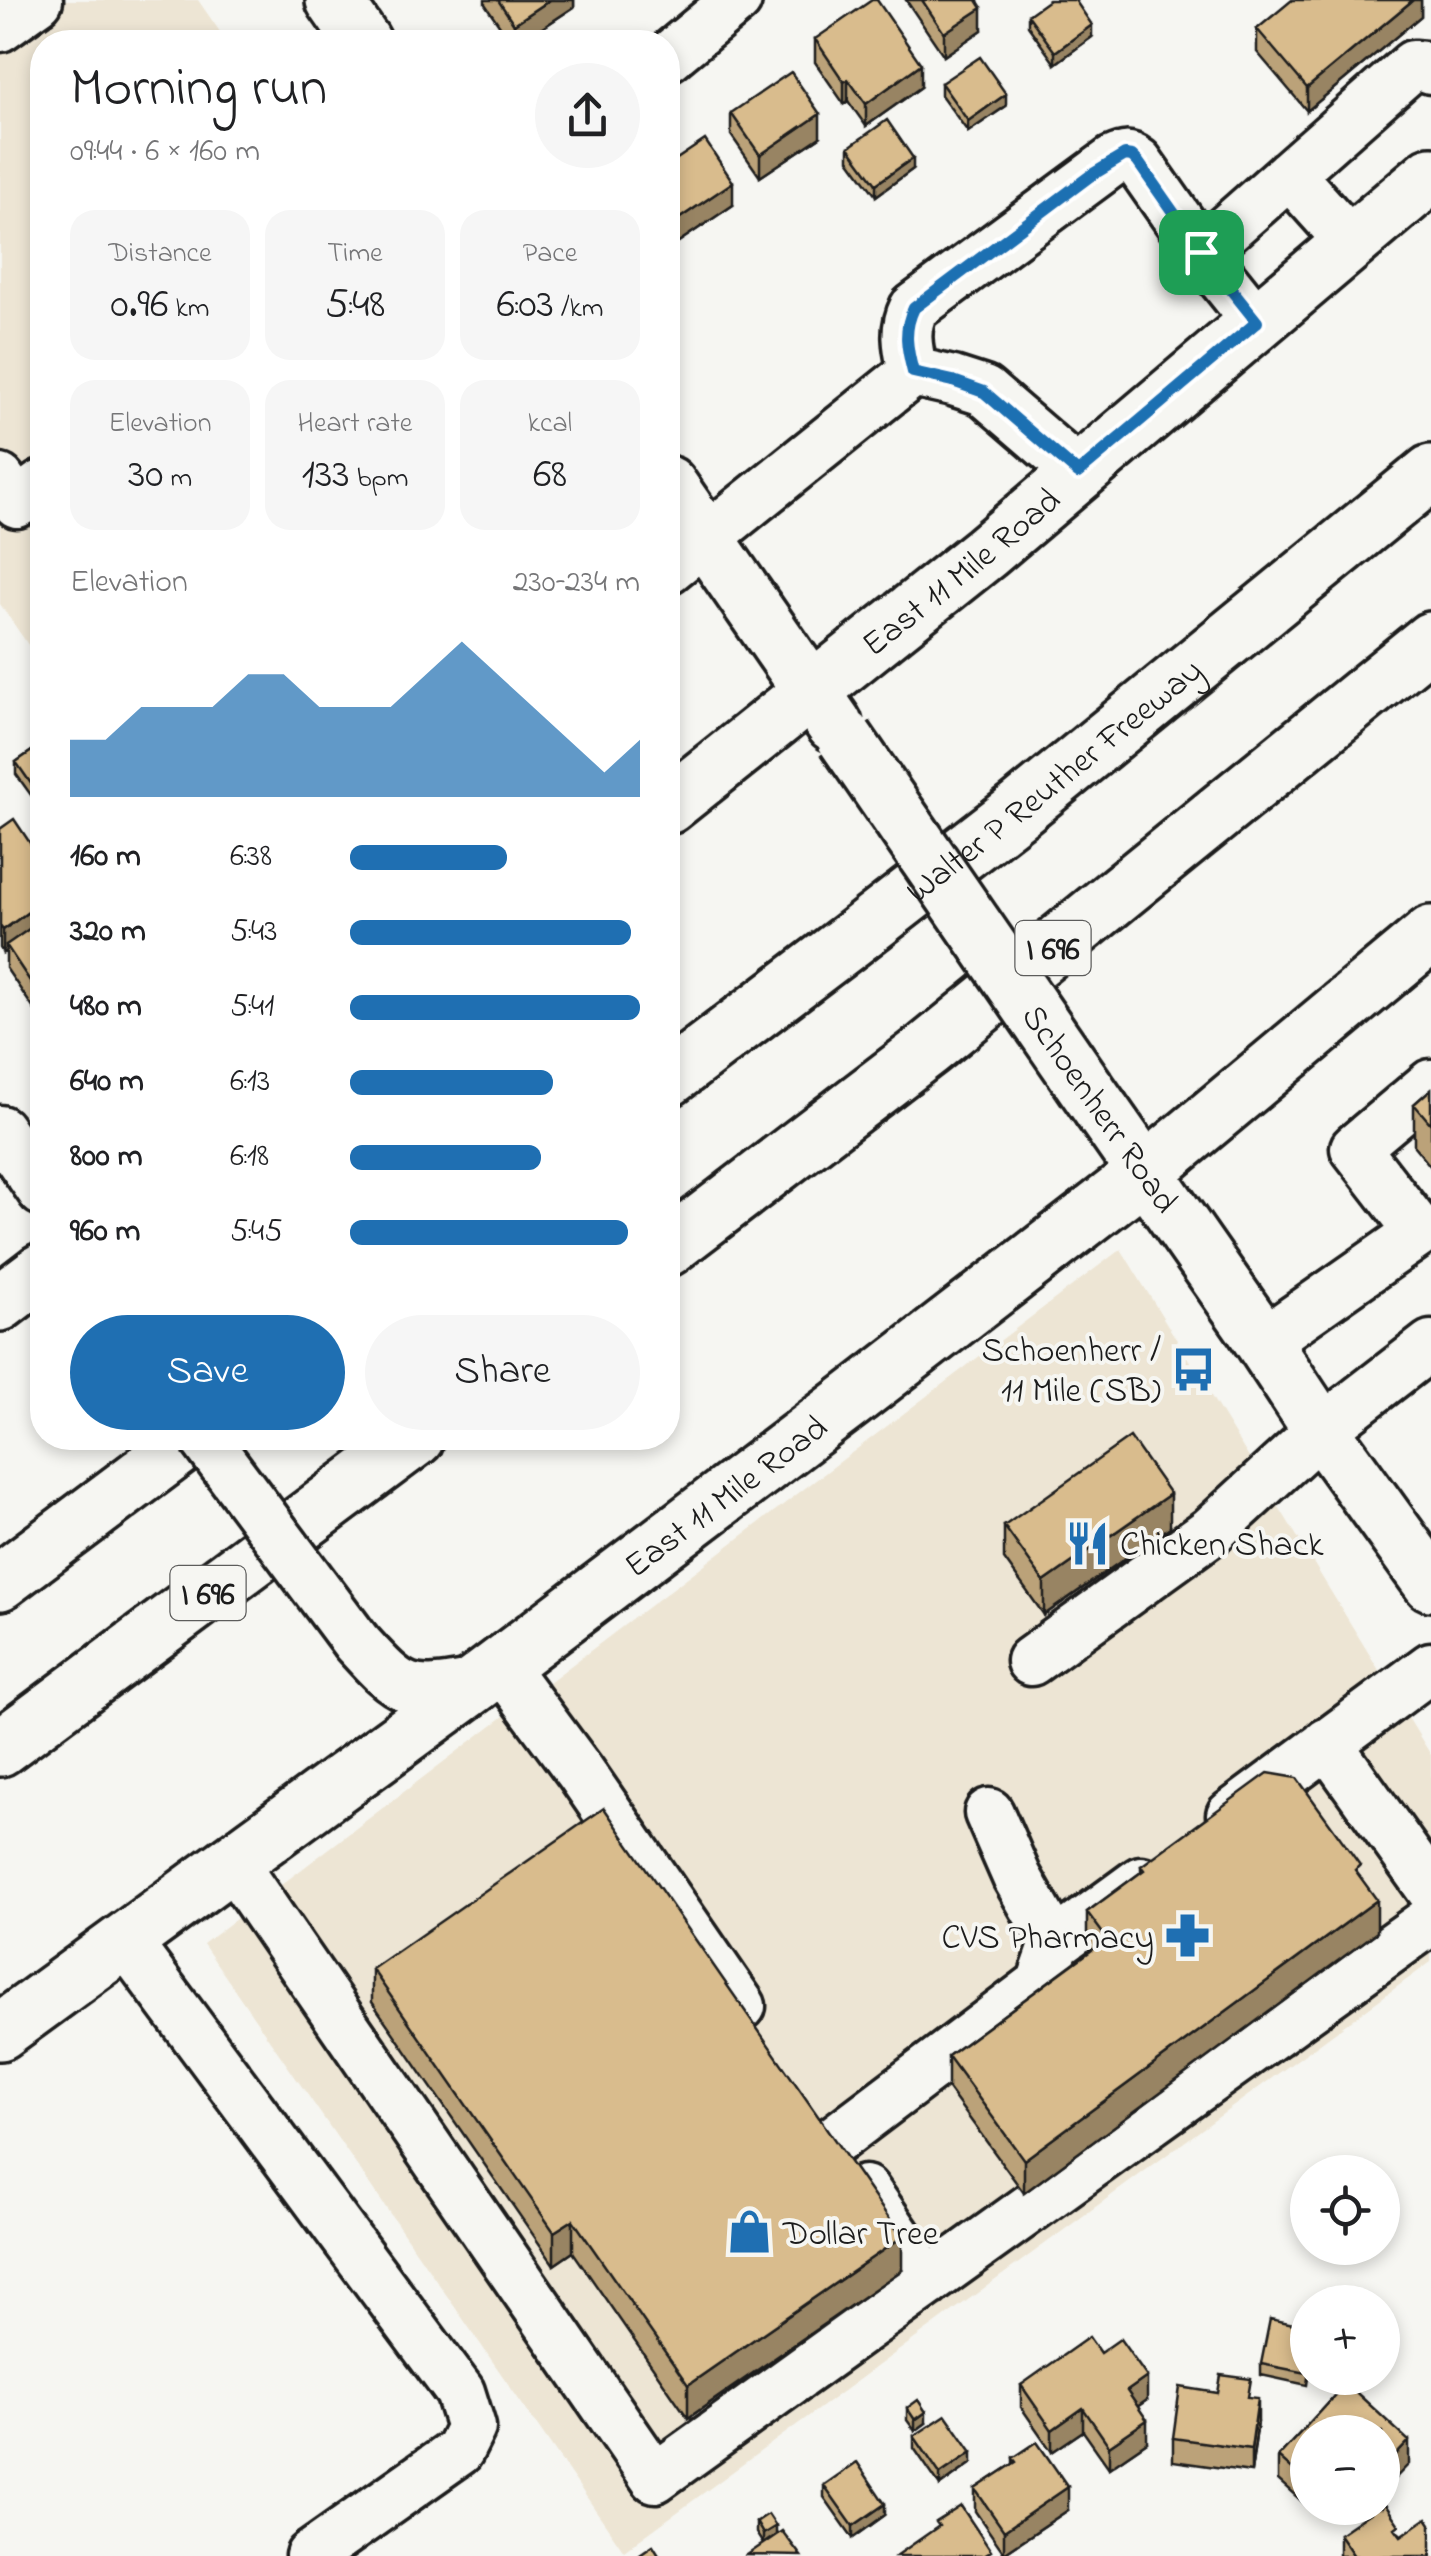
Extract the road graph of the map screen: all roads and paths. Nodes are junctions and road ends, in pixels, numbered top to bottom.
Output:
1 (38, 0) edge
2 (334, 0) edge
3 (737, 0) edge
4 (0, 27) edge
5 (355, 30) edge
6 (680, 47) edge
7 (1431, 69) edge
8 (1289, 174) junction
9 (1431, 175) edge
10 (1350, 243) junction
11 (1201, 252) junction
12 (1257, 322) junction
13 (913, 372) junction
14 (1078, 473) junction
15 (1431, 473) edge
16 (0, 480) edge
17 (30, 494) edge
18 (686, 554) edge
19 (1431, 640) edge
20 (811, 693) junction
21 (680, 797) edge
22 (1431, 934) edge
23 (680, 1070) edge
24 (1431, 1084) edge
25 (0, 1130) edge
26 (1146, 1172) junction
27 (30, 1174) edge
28 (680, 1239) edge
29 (30, 1280) edge
30 (0, 1303) edge
31 (1263, 1342) junction
32 (1431, 1346) edge
33 (1321, 1430) junction
34 (176, 1450) edge
35 (213, 1450) edge
36 (400, 1450) edge
37 (0, 1582) edge
38 (1431, 1583) edge
39 (1032, 1661) dead end
40 (1431, 1667) edge
41 (489, 1674) junction
42 (1327, 1744) junction
43 (0, 1748) edge
44 (990, 1813) dead end
45 (232, 1862) junction
46 (1431, 1888) edge
47 (1431, 1920) edge
48 (125, 1940) junction
49 (1055, 1944) junction
50 (0, 2032) edge
51 (764, 2040) edge
52 (928, 2282) junction
53 (310, 2556) edge

1 - 4 street
2 - 5 main road
3 - 6 street
7 - 8 street
8 - 10 street
8 - 11 street
9 - 10 main road, East 11 Mile Road
10 - 12 main road, East 11 Mile Road
11 - 12 street
11 - 13 street
12 - 14 main road, East 11 Mile Road
13 - 14 street
13 - 18 street
14 - 20 main road, East 11 Mile Road
15 - 23 main road, Walter P Reuther Freeway
16 - 17 street
18 - 20 main road, Schoenherr Road
19 - 28 main road, I 696
20 - 21 main road, East 11 Mile Road
20 - 26 main road, Schoenherr Road, bridge
22 - 26 main road, East 11 Mile Road
24 - 31 street
25 - 27 street
26 - 31 main road, Schoenherr Road
26 - 41 main road, East 11 Mile Road
29 - 30 main road
31 - 33 main road, Schoenherr Road
32 - 33 street
33 - 38 main road, Schoenherr Road
33 - 39 street
34 - 37 main road
35 - 41 street, bridge
36 - 43 main road, I 696
40 - 42 street
41 - 45 main road, East 11 Mile Road
41 - 51 street
42 - 46 street
42 - 49 street
44 - 49 street
45 - 48 main road, East 11 Mile Road
45 - 52 street
47 - 52 street
48 - 50 main road, East 11 Mile Road
48 - 53 street
49 - 52 street

